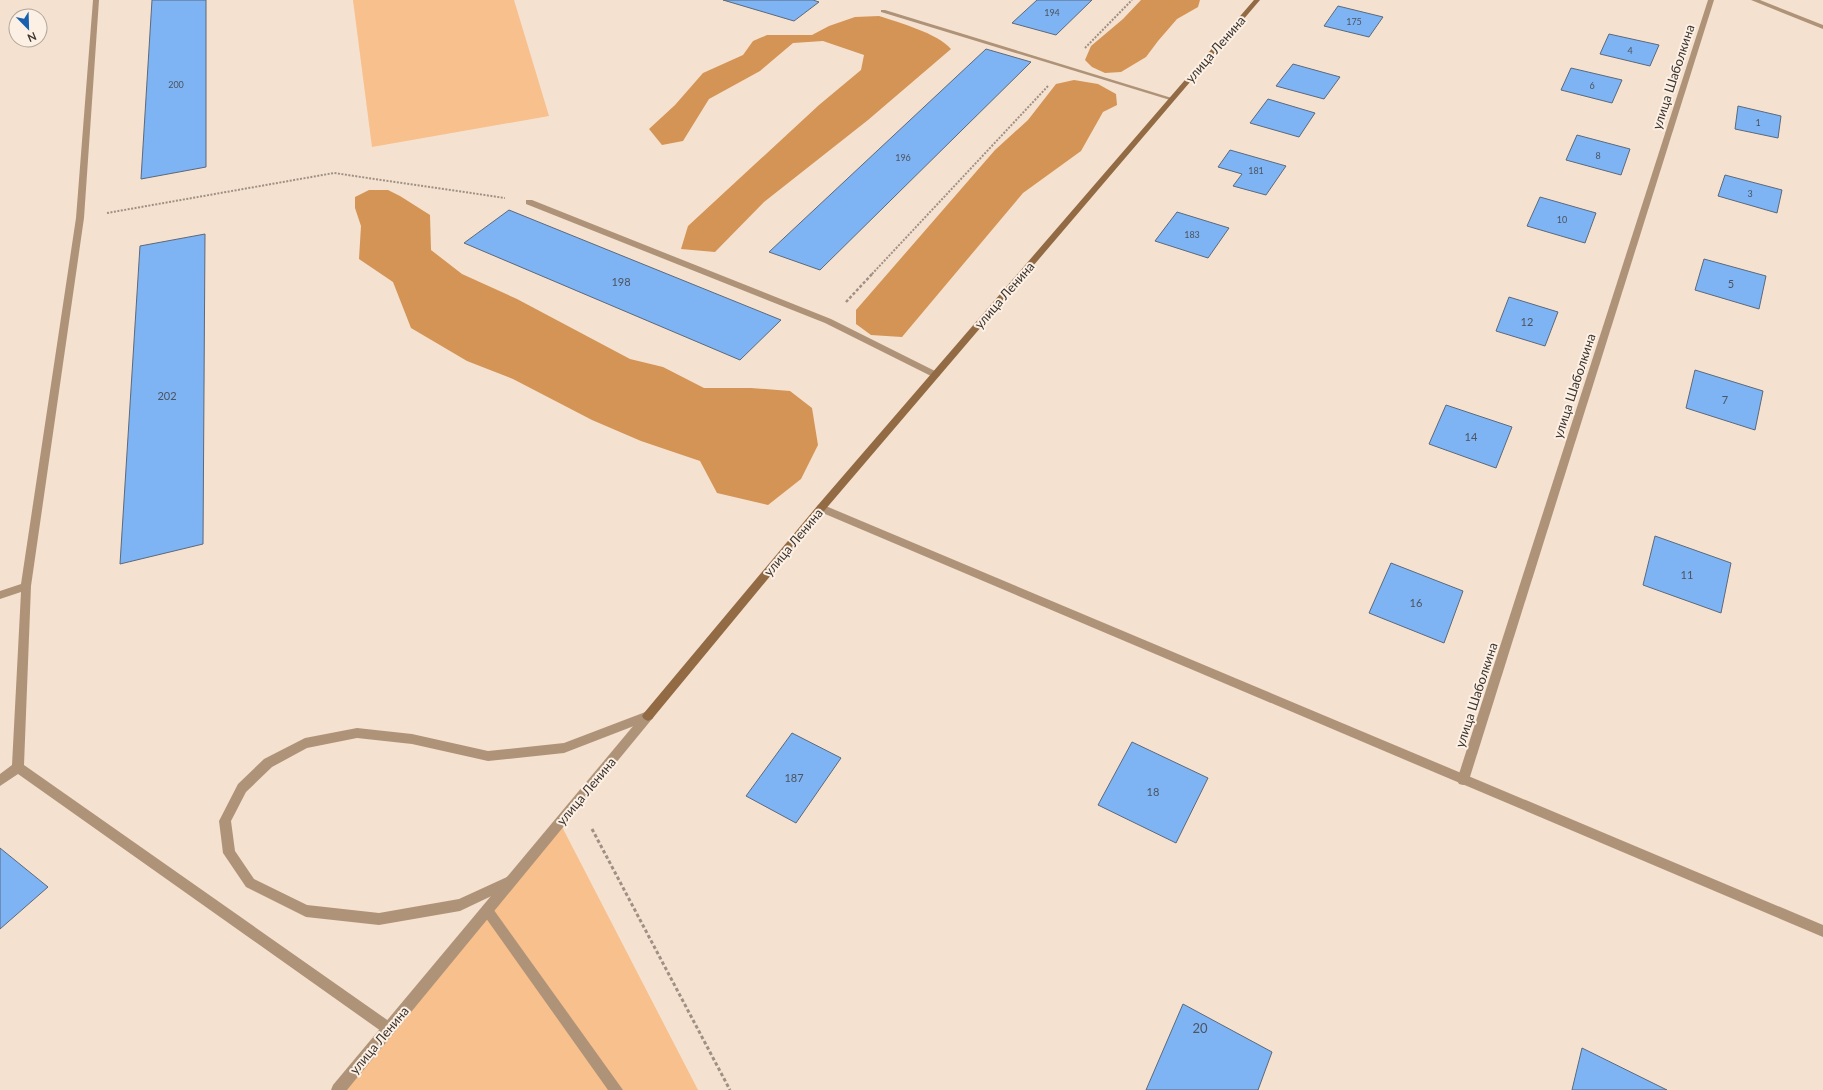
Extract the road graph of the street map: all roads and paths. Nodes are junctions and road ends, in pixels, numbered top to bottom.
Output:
1 (96, 0) edge
2 (1132, 0) edge
3 (1257, 0) edge
4 (1711, 0) edge
5 (1754, 0) edge
6 (883, 11) dead end
7 (1823, 27) edge
8 (1066, 66) junction
9 (1172, 99) junction
10 (529, 202) joint
11 (80, 218) junction
12 (828, 321) junction
13 (936, 375) junction
14 (821, 508) junction
15 (26, 586) junction
16 (0, 595) edge
17 (648, 716) junction
18 (18, 767) junction
19 (1463, 780) junction
20 (0, 781) edge
21 (577, 802) junction
22 (511, 881) junction
23 (487, 910) junction
24 (1823, 931) edge
25 (388, 1030) junction
26 (338, 1090) edge
27 (616, 1090) edge
28 (730, 1090) edge

1 - 11 street
2 - 8 path
3 - 9 main road, улица Ленина
4 - 19 street, улица Шаболкина
5 - 7 street
6 - 8 street
8 - 9 street
8 - 12 path
9 - 13 main road, улица Ленина
10 - 11 path
10 - 12 street
11 - 15 street
12 - 13 street
13 - 14 main road, улица Ленина
14 - 17 main road, улица Ленина
14 - 19 street
15 - 16 street
15 - 18 street
17 - 21 street, улица Ленина
17 - 22 street
18 - 20 street
18 - 25 street
19 - 24 street
21 - 22 street, улица Ленина
21 - 28 path
22 - 23 street, улица Ленина
23 - 25 street, улица Ленина
23 - 27 street
25 - 26 street, улица Ленина

